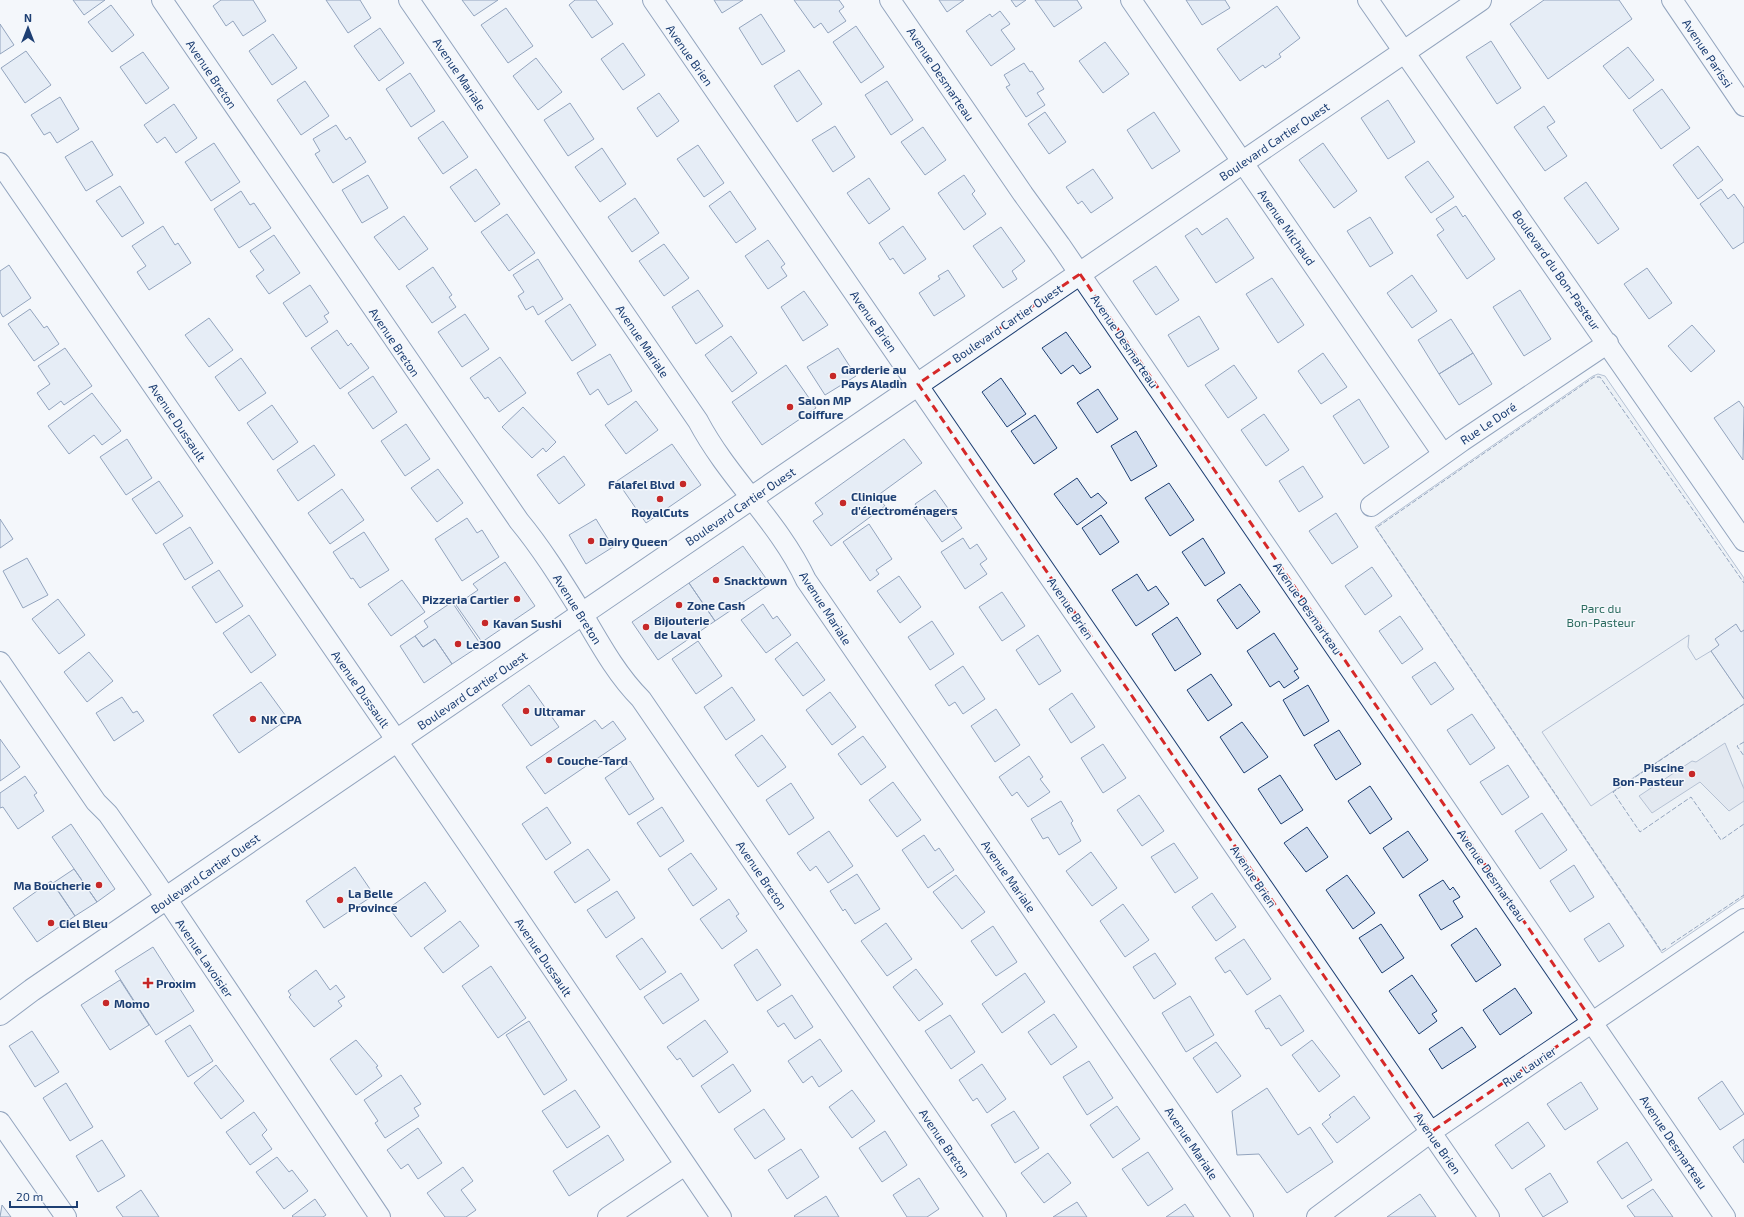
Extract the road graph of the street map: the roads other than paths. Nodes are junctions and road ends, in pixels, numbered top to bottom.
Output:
1 (162, 0) edge
2 (409, 0) edge
3 (653, 0) edge
4 (890, 0) edge
5 (1131, 0) edge
6 (1368, 0) edge
7 (1480, 0) edge
8 (1672, 0) edge
9 (1405, 52) junction
10 (1744, 106) edge
11 (1242, 162) junction
12 (0, 163) edge
13 (1080, 274) junction
14 (1608, 343) junction
15 (918, 384) junction
16 (1443, 454) junction
17 (751, 498) junction
18 (1371, 506) dead end
19 (1744, 541) edge
20 (582, 614) junction
21 (0, 662) edge
22 (397, 741) junction
23 (166, 899) junction
24 (1744, 920) edge
25 (0, 1014) edge
26 (1593, 1022) junction
27 (0, 1122) edge
28 (1431, 1132) junction
29 (685, 1164) junction
30 (66, 1217) edge
31 (380, 1217) edge
32 (608, 1217) edge
33 (721, 1217) edge
34 (996, 1217) edge
35 (1243, 1217) edge
36 (1317, 1217) edge
37 (1489, 1217) edge
38 (1725, 1217) edge

1 - 20 street, Avenue Breton
2 - 17 street, Avenue Mariale
3 - 15 street, Avenue Brien
4 - 13 street, Avenue Desmarteau
5 - 11 street, Avenue Michaud
6 - 9 street, Boulevard du Bon-Pasteur
7 - 9 street, Boulevard Cartier Ouest
8 - 10 street, Avenue Parissi
9 - 11 street, Boulevard Cartier Ouest
9 - 14 street, Boulevard du Bon-Pasteur
11 - 13 street, Boulevard Cartier Ouest
11 - 16 street, Avenue Michaud
12 - 22 street, Avenue Dussault
13 - 15 street, Boulevard Cartier Ouest
13 - 26 street, Avenue Desmarteau
14 - 16 street, Rue Le Doré
14 - 19 street, Boulevard du Bon-Pasteur
15 - 17 street, Boulevard Cartier Ouest
15 - 28 street, Avenue Brien
16 - 18 street, Rue Le Doré
17 - 20 street, Boulevard Cartier Ouest
17 - 35 street, Avenue Mariale
20 - 22 street, Boulevard Cartier Ouest
20 - 34 street, Avenue Breton
21 - 23 street, Avenue Lavoisier
22 - 23 street, Boulevard Cartier Ouest
22 - 29 street, Avenue Dussault
23 - 25 street, Boulevard Cartier Ouest
23 - 31 street, Avenue Lavoisier
24 - 26 street, Rue Laurier
26 - 28 street, Rue Laurier
26 - 38 street, Avenue Desmarteau
27 - 30 street
28 - 36 street, Rue Laurier
28 - 37 street, Avenue Brien
29 - 32 street
29 - 33 street, Avenue Dussault

